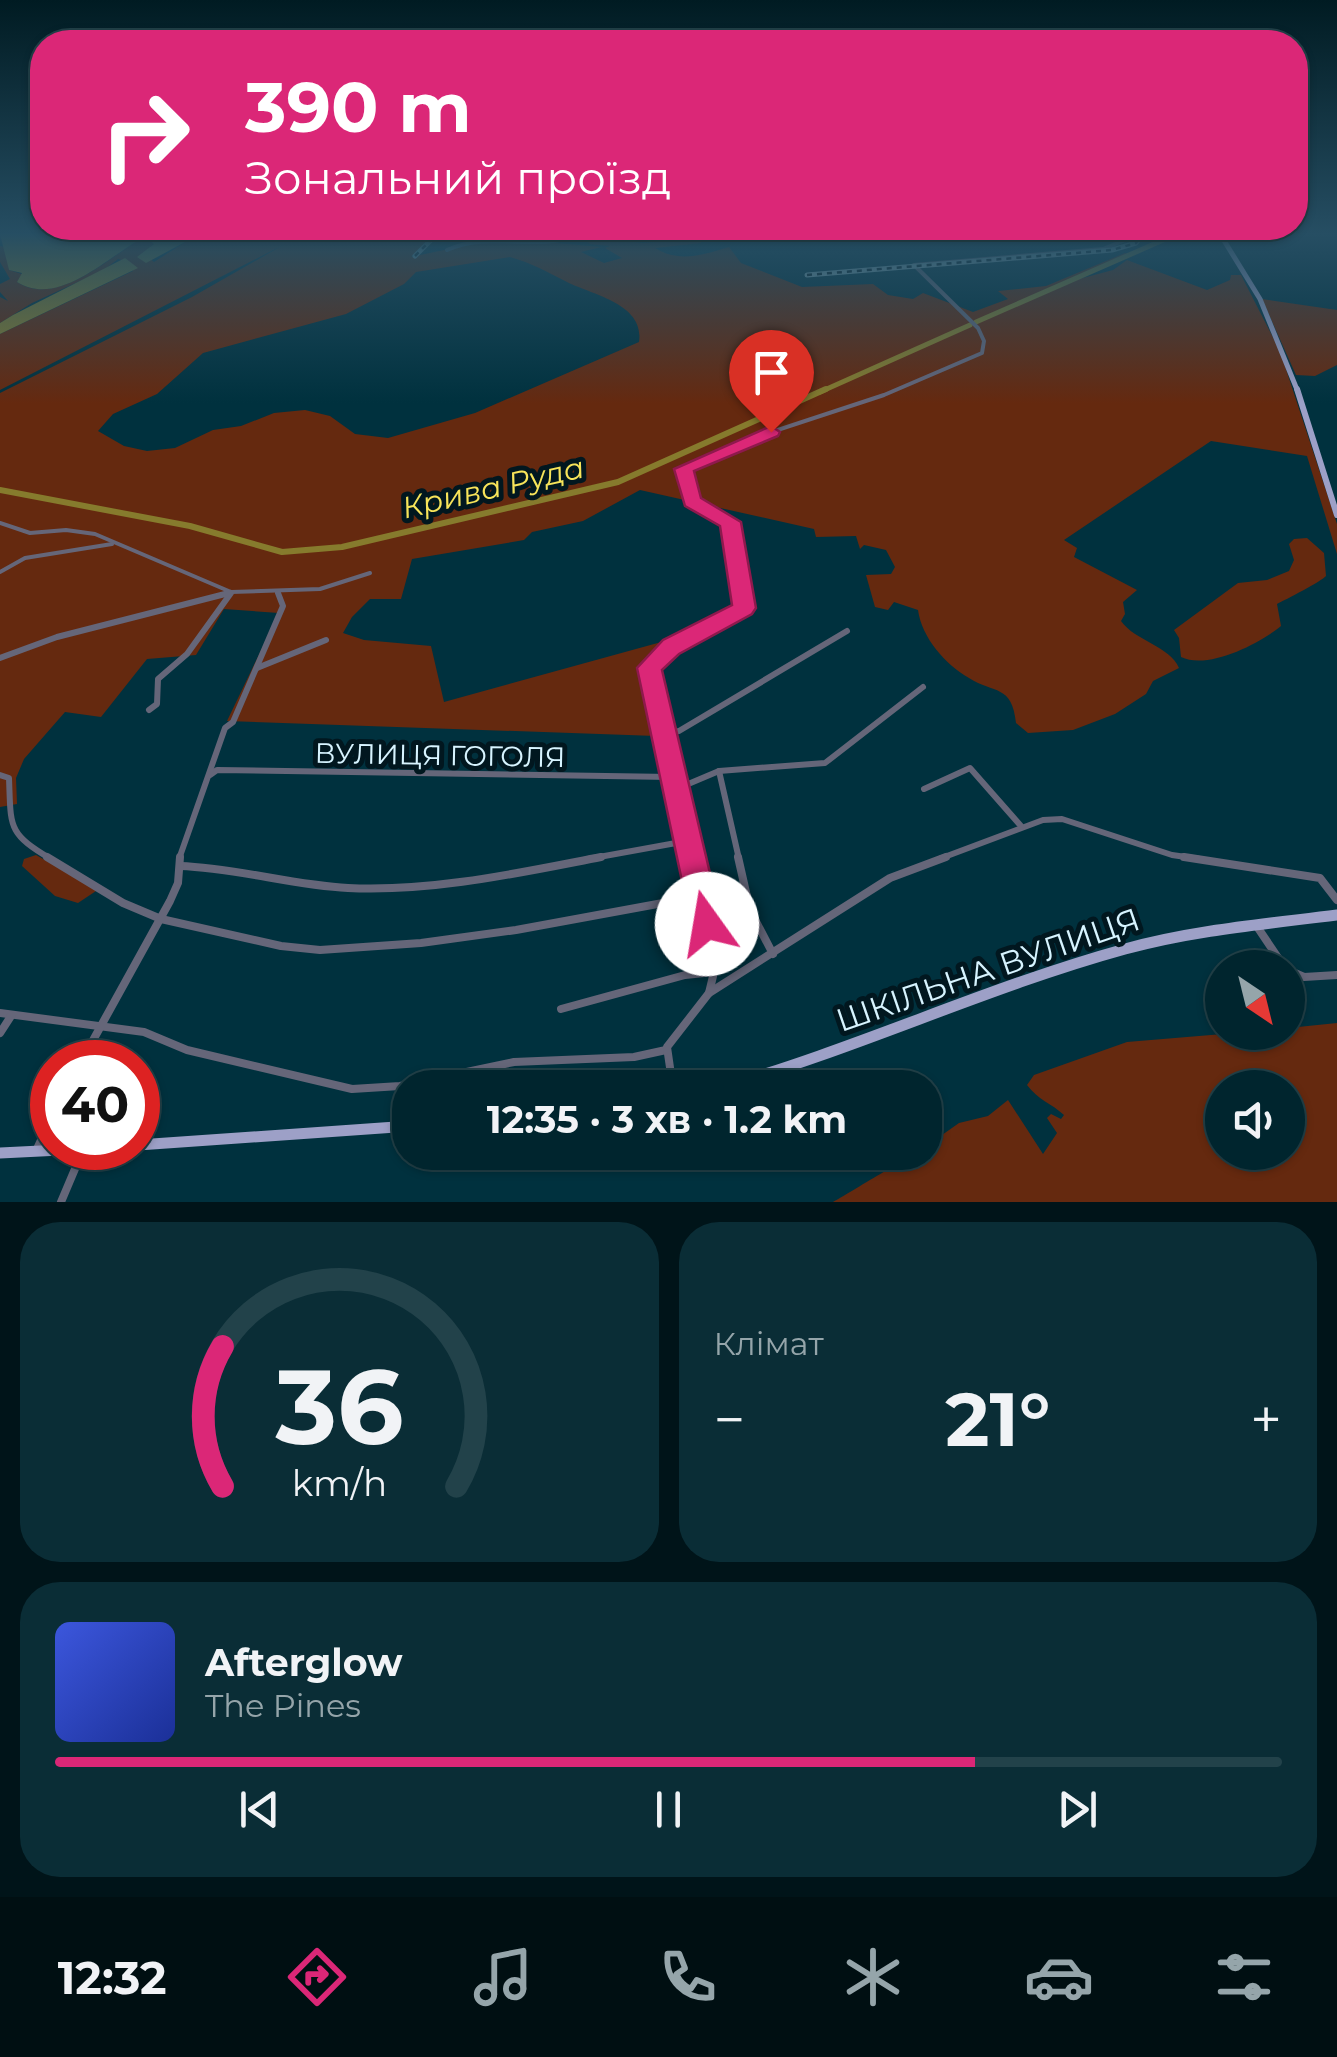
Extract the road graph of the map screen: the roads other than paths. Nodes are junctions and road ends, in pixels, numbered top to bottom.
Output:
1 (940, 290) edge
2 (1253, 290) edge
3 (1337, 515) edge
4 (0, 523) edge
5 (112, 544) junction
6 (0, 572) edge
7 (370, 573) dead end
8 (232, 592) junction
9 (278, 594) junction
10 (848, 632) dead end
11 (326, 640) dead end
12 (0, 658) edge
13 (257, 668) junction
14 (922, 686) dead end
15 (149, 710) dead end
16 (662, 734) junction
17 (719, 771) junction
18 (0, 775) edge
19 (210, 775) junction
20 (671, 777) junction
21 (924, 789) dead end
22 (674, 790) junction
23 (1021, 826) junction
24 (687, 842) junction
25 (180, 866) junction
26 (701, 896) junction
27 (1337, 900) edge
28 (1337, 915) edge
29 (160, 920) junction
30 (1256, 926) junction
31 (1273, 950) edge
32 (773, 954) junction
33 (714, 972) junction
34 (1337, 975) edge
35 (1305, 977) edge
36 (710, 992) junction
37 (561, 1009) dead end
38 (0, 1013) edge
39 (11, 1016) junction
40 (100, 1025) junction
41 (0, 1033) edge
42 (92, 1040) edge
43 (666, 1050) junction
44 (670, 1070) edge
45 (778, 1070) edge
46 (392, 1127) edge
47 (160, 1143) edge
48 (30, 1151) edge
49 (0, 1153) edge
50 (75, 1170) edge
51 (61, 1202) edge

1 - 16 street
2 - 3 main road
4 - 5 street
5 - 6 street
5 - 8 street
7 - 9 street
8 - 9 street
8 - 12 street
8 - 15 street
9 - 13 street
10 - 16 street
11 - 13 street
13 - 19 street
14 - 17 street
16 - 20 street
17 - 22 street
17 - 32 street
18 - 29 street
19 - 20 street, ВУЛИЦЯ ГОГОЛЯ
19 - 25 street
20 - 22 street
21 - 23 street
22 - 24 street
23 - 27 street
23 - 32 street
24 - 25 street
24 - 26 street
25 - 29 street
26 - 29 street
26 - 33 street
28 - 30 main road, ШКІЛЬНА ВУЛИЦЯ
29 - 40 street
30 - 31 street
30 - 45 main road, ШКІЛЬНА ВУЛИЦЯ
32 - 36 street
33 - 36 street
33 - 37 street
34 - 35 street
36 - 43 street
38 - 39 street
39 - 40 street
39 - 41 street
40 - 42 street
40 - 43 street
43 - 44 street
46 - 47 main road
48 - 49 main road
50 - 51 street

